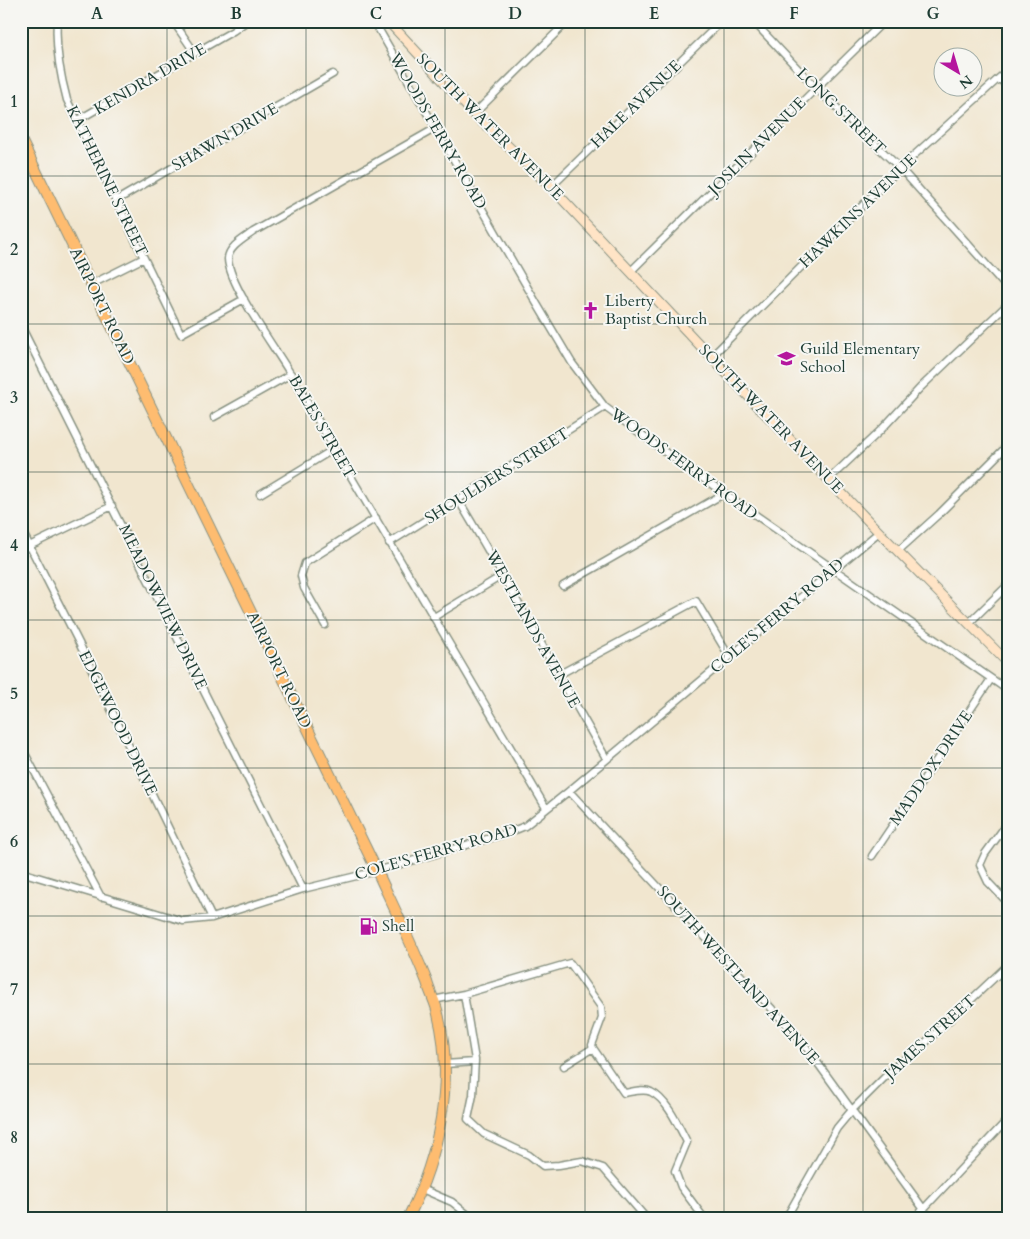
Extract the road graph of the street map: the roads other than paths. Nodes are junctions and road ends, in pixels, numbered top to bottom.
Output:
1 (57, 21) edge
2 (173, 21) edge
3 (247, 21) edge
4 (382, 21) edge
5 (388, 21) edge
6 (568, 21) edge
7 (722, 21) edge
8 (753, 21) edge
9 (884, 21) edge
10 (195, 54) junction
11 (1009, 69) edge
12 (333, 74) dead end
13 (999, 78) junction
14 (816, 88) junction
15 (1009, 88) edge
16 (474, 114) junction
17 (78, 120) junction
18 (436, 128) junction
19 (21, 140) edge
20 (900, 168) junction
21 (551, 187) junction
22 (117, 200) junction
23 (144, 258) junction
24 (631, 271) junction
25 (92, 284) junction
26 (1009, 290) edge
27 (244, 299) junction
28 (1009, 303) edge
29 (21, 326) edge
30 (711, 357) junction
31 (291, 374) junction
32 (605, 407) junction
33 (214, 417) dead end
34 (1009, 444) edge
35 (334, 449) junction
36 (830, 479) junction
37 (725, 493) junction
38 (260, 494) dead end
39 (459, 501) junction
40 (112, 506) junction
41 (376, 518) junction
42 (21, 529) edge
43 (878, 532) junction
44 (389, 544) junction
45 (30, 545) junction
46 (21, 550) edge
47 (898, 551) junction
48 (832, 569) junction
49 (503, 575) junction
50 (1009, 584) edge
51 (563, 586) dead end
52 (434, 617) junction
53 (968, 623) junction
54 (325, 625) dead end
55 (729, 656) junction
56 (1009, 664) edge
57 (558, 675) junction
58 (991, 679) junction
59 (1009, 691) edge
60 (21, 746) edge
61 (606, 758) junction
62 (569, 790) junction
63 (546, 808) junction
64 (1009, 821) edge
65 (872, 856) dead end
66 (377, 871) junction
67 (21, 872) edge
68 (303, 889) junction
69 (101, 897) junction
70 (1009, 904) edge
71 (212, 918) junction
72 (1009, 964) edge
73 (464, 994) junction
74 (433, 1000) junction
75 (592, 1048) junction
76 (475, 1062) junction
77 (446, 1064) junction
78 (564, 1066) dead end
79 (852, 1110) junction
80 (1009, 1118) edge
81 (422, 1189) junction
82 (923, 1209) junction
83 (408, 1218) edge
84 (472, 1218) edge
85 (646, 1218) edge
86 (704, 1218) edge
87 (786, 1218) edge
88 (915, 1218) edge
89 (930, 1218) edge

1 - 17 street, KATHERINE STREET
2 - 10 street
3 - 10 street, KENDRA DRIVE
4 - 18 street, WOODS FERRY ROAD
5 - 16 main road, SOUTH WATER AVENUE
6 - 16 street
7 - 21 street, HALE AVENUE
8 - 14 street, LONG STREET
9 - 14 street, JOSLIN AVENUE
10 - 17 street, KENDRA DRIVE
11 - 13 street, HAWKINS AVENUE
12 - 22 street, SHAWN DRIVE
13 - 15 street
13 - 20 street, HAWKINS AVENUE
14 - 20 street, LONG STREET
14 - 24 street, JOSLIN AVENUE
16 - 21 main road, SOUTH WATER AVENUE
17 - 22 street, KATHERINE STREET
18 - 27 street, BALES STREET
18 - 32 street, WOODS FERRY ROAD
19 - 25 highway, AIRPORT ROAD
20 - 26 street, LONG STREET
20 - 30 street, HAWKINS AVENUE
21 - 24 main road, SOUTH WATER AVENUE
22 - 23 street, KATHERINE STREET
23 - 25 street
23 - 27 street, KATHERINE STREET
24 - 30 main road, SOUTH WATER AVENUE
25 - 66 highway, AIRPORT ROAD
27 - 31 street, BALES STREET
28 - 36 street
29 - 40 street, MEADOWVIEW DRIVE
30 - 36 main road, SOUTH WATER AVENUE
31 - 33 street
31 - 35 street, BALES STREET
32 - 37 street, WOODS FERRY ROAD
32 - 39 street, SHOULDERS STREET
34 - 47 street
35 - 38 street
35 - 41 street, BALES STREET
36 - 43 main road, SOUTH WATER AVENUE
37 - 48 street, WOODS FERRY ROAD
37 - 51 street
39 - 44 street, SHOULDERS STREET
39 - 49 street, WESTLANDS AVENUE
40 - 45 street
40 - 68 street, MEADOWVIEW DRIVE
41 - 44 street, BALES STREET
41 - 54 street
42 - 45 street, EDGEWOOD DRIVE
43 - 47 main road, SOUTH WATER AVENUE
43 - 48 street, COLE'S FERRY ROAD
44 - 52 street, BALES STREET
45 - 46 street
45 - 71 street, EDGEWOOD DRIVE
47 - 53 main road, SOUTH WATER AVENUE
48 - 55 street, COLE'S FERRY ROAD
48 - 58 street, WOODS FERRY ROAD
49 - 52 street
49 - 57 street, WESTLANDS AVENUE
50 - 53 street
52 - 63 street, BALES STREET
53 - 56 main road, SOUTH WATER AVENUE
55 - 57 street
55 - 61 street, COLE'S FERRY ROAD
57 - 61 street, WESTLANDS AVENUE
58 - 59 street, WOODS FERRY ROAD
58 - 65 street, MADDOX DRIVE
60 - 69 street
61 - 62 street, COLE'S FERRY ROAD
62 - 63 street, COLE'S FERRY ROAD
62 - 79 street, SOUTH WESTLAND AVENUE
63 - 66 street, COLE'S FERRY ROAD
64 - 70 street
66 - 68 street, COLE'S FERRY ROAD
66 - 74 highway, AIRPORT ROAD
67 - 69 street, COLE'S FERRY ROAD
68 - 71 street, COLE'S FERRY ROAD
69 - 71 street, COLE'S FERRY ROAD
72 - 79 street, JAMES STREET
73 - 74 street
73 - 75 street
73 - 76 street
74 - 77 highway, AIRPORT ROAD
75 - 78 street
75 - 86 street
76 - 77 street
76 - 85 street
77 - 81 highway, AIRPORT ROAD
79 - 82 street, SOUTH WESTLAND AVENUE
79 - 87 street, JAMES STREET
80 - 82 street
81 - 83 highway, AIRPORT ROAD
81 - 84 street
82 - 88 street
82 - 89 street, SOUTH WESTLAND AVENUE

